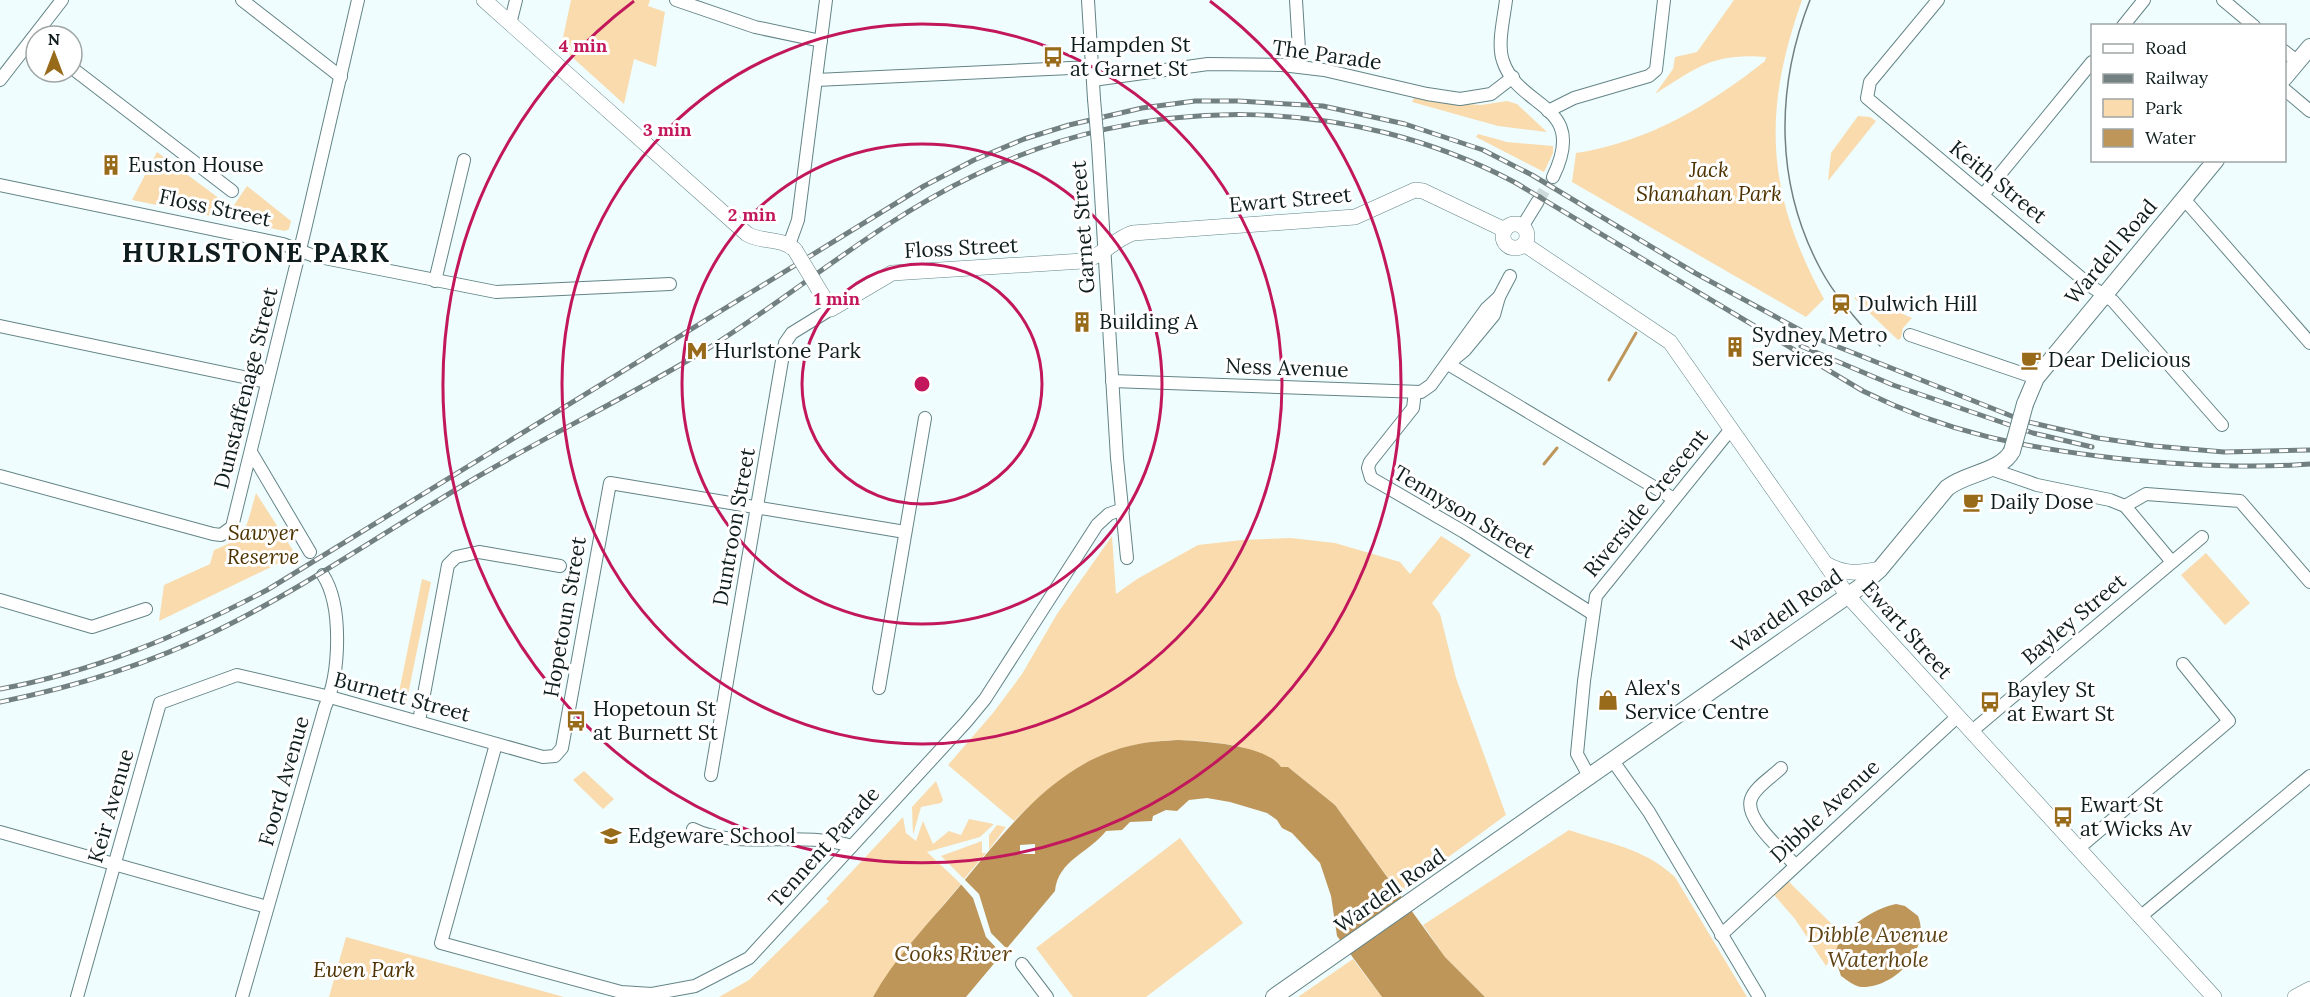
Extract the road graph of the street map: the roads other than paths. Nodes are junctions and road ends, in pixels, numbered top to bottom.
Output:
1 (62, 0) edge
2 (242, 0) edge
3 (358, 0) edge
4 (484, 0) edge
5 (516, 0) edge
6 (676, 0) edge
7 (826, 0) edge
8 (1088, 0) edge
9 (1296, 0) edge
10 (1506, 0) edge
11 (1664, 0) edge
12 (1938, 0) edge
13 (2144, 0) edge
14 (2223, 0) edge
15 (45, 24) edge
16 (510, 24) junction
17 (2125, 24) edge
18 (2252, 24) edge
19 (821, 41) junction
20 (2310, 47) edge
21 (24, 51) edge
22 (2286, 53) edge
23 (2298, 62) junction
24 (2091, 63) edge
25 (1300, 66) junction
26 (1093, 74) junction
27 (2286, 76) edge
28 (84, 77) edge
29 (341, 77) junction
30 (1513, 77) junction
31 (0, 80) edge
32 (816, 80) junction
33 (2286, 91) edge
34 (1548, 111) junction
35 (2310, 111) edge
36 (464, 160) dead end
37 (2214, 162) edge
38 (1553, 177) tunnel mouth
39 (0, 185) edge
40 (232, 190) dead end
41 (1983, 195) junction
42 (2184, 199) junction
43 (1538, 201) tunnel mouth
44 (1522, 227) junction
45 (1506, 230) junction
46 (1524, 244) junction
47 (792, 247) junction
48 (1105, 249) junction
49 (300, 251) junction
50 (1510, 276) dead end
51 (435, 281) junction
52 (670, 284) dead end
53 (2105, 295) junction
54 (831, 309) junction
55 (0, 326) edge
56 (1910, 335) dead end
57 (2310, 343) edge
58 (1448, 364) junction
59 (2036, 378) junction
60 (1112, 381) junction
61 (267, 382) junction
62 (1415, 392) junction
63 (925, 417) dead end
64 (2222, 426) dead end
65 (1731, 429) junction
66 (251, 452) junction
67 (1988, 468) junction
68 (0, 476) edge
69 (1674, 500) junction
70 (2125, 506) junction
71 (757, 507) junction
72 (1122, 509) junction
73 (905, 532) junction
74 (2202, 537) dead end
75 (310, 552) dead end
76 (1127, 558) dead end
77 (1824, 562) junction
78 (2172, 562) junction
79 (560, 566) dead end
80 (1880, 569) junction
81 (324, 575) dead end
82 (2310, 582) edge
83 (1848, 596) junction
84 (0, 600) edge
85 (146, 609) dead end
86 (1593, 614) junction
87 (2183, 664) dead end
88 (237, 675) joint
89 (879, 688) dead end
90 (330, 697) junction
91 (1957, 717) junction
92 (419, 721) junction
93 (1972, 731) junction
94 (496, 744) junction
95 (555, 756) joint
96 (1613, 761) junction
97 (1781, 768) dead end
98 (711, 775) dead end
99 (2310, 776) edge
100 (1590, 778) junction
101 (693, 829) dead end
102 (0, 832) edge
103 (852, 846) junction
104 (2079, 848) junction
105 (116, 863) junction
106 (1795, 865) junction
107 (267, 907) junction
108 (2140, 917) junction
109 (1721, 935) junction
110 (1022, 964) dead end
111 (2310, 989) edge
112 (77, 997) edge
113 (242, 997) edge
114 (1047, 997) edge
115 (1274, 997) edge
116 (1759, 997) edge
117 (2214, 997) edge
118 (2295, 997) edge

1 - 15 street
2 - 29 street
3 - 29 street, Dunstaffenage Street
4 - 16 street
5 - 16 street
6 - 19 street
7 - 19 street
8 - 26 street, Garnet Street
9 - 25 street
10 - 30 street
11 - 34 street
12 - 41 street, Keith Street
13 - 17 street
14 - 18 street
16 - 47 street
19 - 32 street
20 - 23 main road
21 - 31 street
22 - 23 street
23 - 27 main road
24 - 41 street
25 - 26 street, The Parade
25 - 30 street, The Parade
26 - 32 street, The Parade
26 - 48 street, Garnet Street, bridge
28 - 40 street
29 - 49 street, Dunstaffenage Street
30 - 34 street
32 - 47 street
33 - 35 street
34 - 38 street
36 - 51 street
37 - 42 main road, Wardell Road
39 - 49 street, Floss Street
41 - 53 street, Keith Street
42 - 53 main road, Wardell Road
42 - 57 street
43 - 44 street
44 - 45 street
44 - 46 street
45 - 46 street
45 - 48 street, Ewart Street
46 - 65 street, Ewart Street
47 - 54 street, bridge
48 - 54 street, Floss Street
48 - 60 street, Garnet Street
49 - 51 street, Floss Street
49 - 61 street, Dunstaffenage Street
50 - 58 street
51 - 52 street, Floss Street
53 - 59 main road, Wardell Road
53 - 64 street, Keith Street
54 - 71 street, Duntroon Street
55 - 61 street
56 - 59 street
58 - 62 street
58 - 69 street
59 - 67 main road, Wardell Road, bridge
60 - 62 street, Ness Avenue
60 - 72 street, Garnet Street
61 - 66 street, Dunstaffenage Street
62 - 86 street, Tennyson Street
63 - 73 street
65 - 69 street, Riverside Crescent
65 - 77 street, Ewart Street
66 - 68 street, Dunstaffenage Street
66 - 75 street
67 - 70 street
67 - 80 main road, Wardell Road
69 - 86 street, Riverside Crescent
70 - 78 street
70 - 82 street
71 - 73 street
71 - 95 street, Hopetoun Street
71 - 98 street, Duntroon Street
72 - 76 street, Garnet Street
72 - 103 street, Tennent Parade
73 - 89 street
74 - 78 street, Bayley Street
77 - 80 street
77 - 83 street, Ewart Street
78 - 93 street, Bayley Street
79 - 92 street
80 - 83 main road, Wardell Road
81 - 90 street, Foord Avenue
83 - 91 street, Ewart Street
83 - 96 main road, Wardell Road
84 - 85 street
86 - 100 street, Riverside Crescent
87 - 104 street
88 - 90 street, Burnett Street
88 - 105 street, Keir Avenue
90 - 92 street, Burnett Street
90 - 107 street, Foord Avenue
91 - 93 street, Ewart Street
91 - 106 street, Dibble Avenue
92 - 94 street, Burnett Street
93 - 104 street, Ewart Street
94 - 95 street, Burnett Street
94 - 103 street, Tennent Parade
96 - 100 main road, Wardell Road
96 - 109 street
97 - 106 street
99 - 108 street
100 - 115 main road, Wardell Road
101 - 103 street
102 - 105 street
104 - 108 street, Ewart Street
105 - 107 street
105 - 112 street, Keir Avenue
106 - 109 street, Dibble Avenue
107 - 113 street, Foord Avenue
108 - 117 street, Ewart Street
109 - 116 street
110 - 114 street
111 - 118 street

